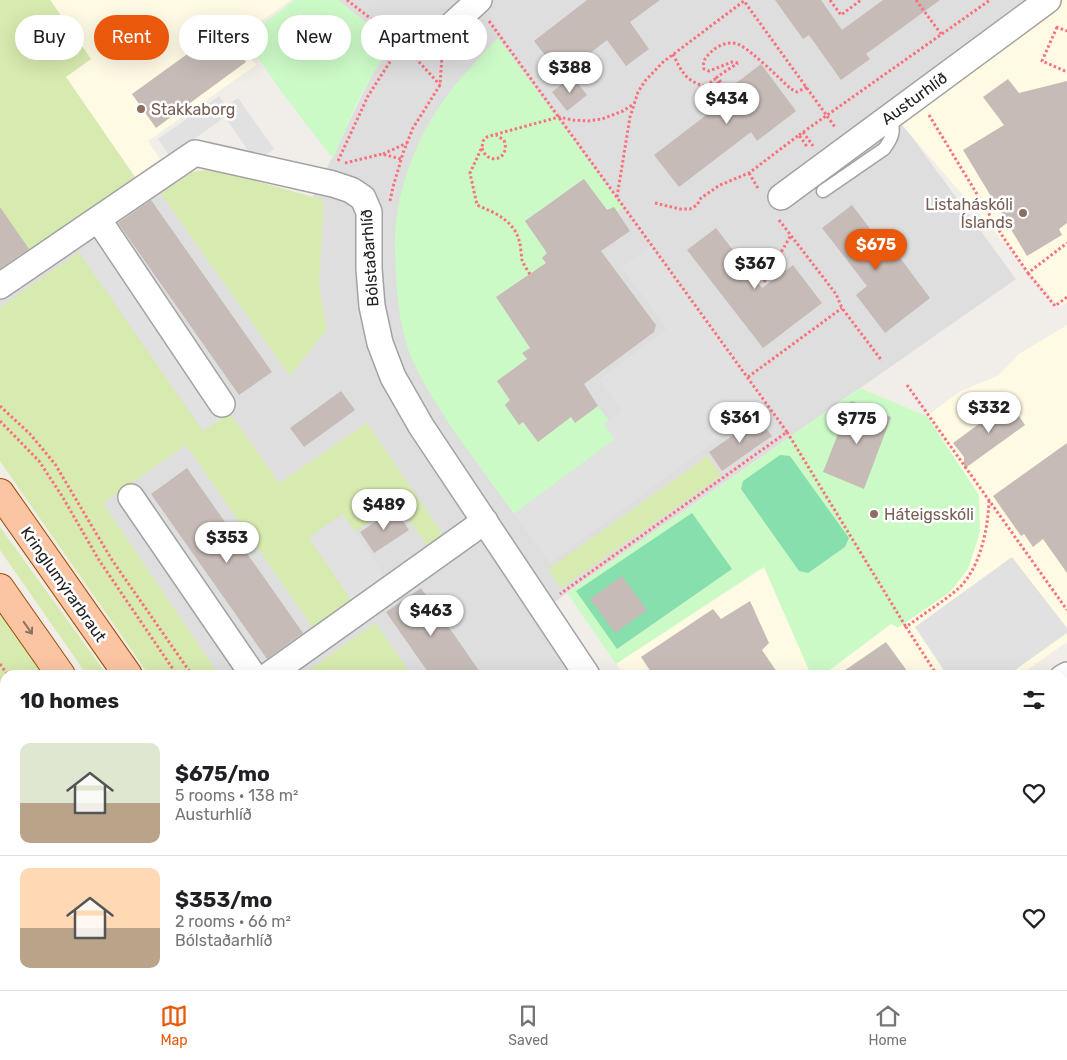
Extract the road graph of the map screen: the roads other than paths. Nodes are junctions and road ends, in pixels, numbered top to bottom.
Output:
1 (1048, 0) edge
2 (477, 1) edge
3 (462, 15) edge
4 (891, 115) junction
5 (823, 191) dead end
6 (774, 204) road end
7 (98, 218) junction
8 (0, 286) edge
9 (222, 404) dead end
10 (0, 494) edge
11 (131, 497) dead end
12 (485, 521) junction
13 (0, 588) edge
14 (57, 670) edge
15 (124, 670) edge
16 (250, 670) edge
17 (276, 670) edge
18 (584, 670) edge

1 - 4 street, Austurhlíð
2 - 3 street
4 - 5 lane
4 - 6 street, Austurhlíð
7 - 8 street, Bólstaðarhlíð
7 - 9 street
7 - 12 street, Bólstaðarhlíð
10 - 15 main road, Kringlumýrarbraut
11 - 16 street
12 - 17 street
12 - 18 street, Bólstaðarhlíð
13 -> 14 main road

